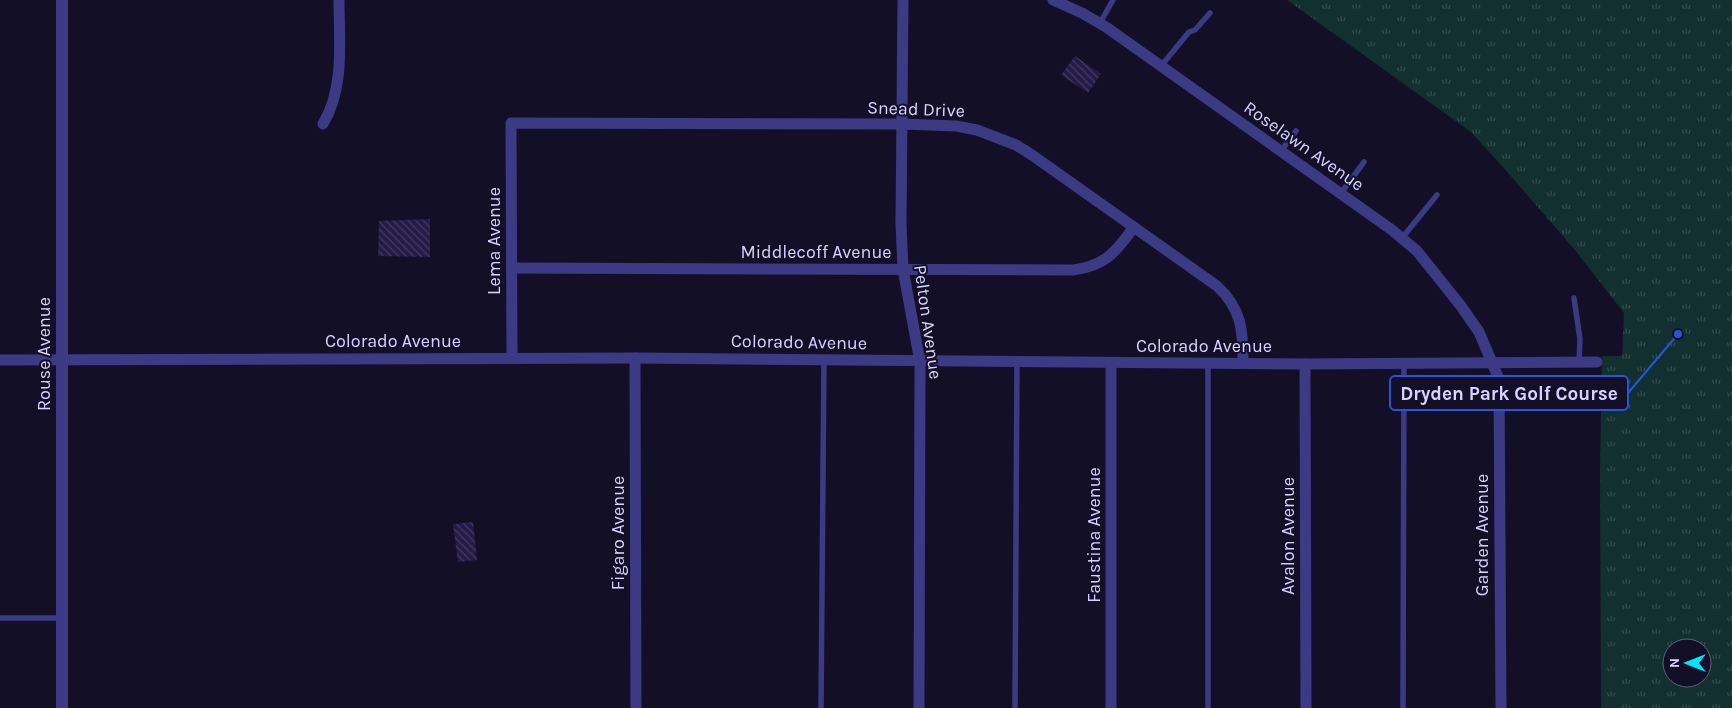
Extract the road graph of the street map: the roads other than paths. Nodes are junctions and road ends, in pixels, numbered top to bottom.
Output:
1 (62, 0) edge
2 (339, 0) edge
3 (903, 0) edge
4 (1053, 0) edge
5 (1113, 0) edge
6 (1210, 13) dead end
7 (1100, 23) junction
8 (1161, 66) junction
9 (511, 123) joint
10 (323, 124) dead end
11 (902, 124) junction
12 (1296, 131) dead end
13 (1282, 151) junction
14 (1364, 162) dead end
15 (1341, 194) junction
16 (1437, 195) dead end
17 (1134, 227) junction
18 (1402, 238) junction
19 (512, 268) junction
20 (902, 269) junction
21 (1574, 298) dead end
22 (512, 358) junction
23 (635, 358) junction
24 (824, 358) junction
25 (0, 360) edge
26 (62, 360) junction
27 (920, 362) junction
28 (1017, 362) junction
29 (1404, 362) junction
30 (1579, 362) junction
31 (1597, 362) dead end
32 (1112, 363) junction
33 (1208, 363) junction
34 (1243, 363) junction
35 (1305, 364) junction
36 (1493, 364) junction
37 (0, 618) edge
38 (62, 618) junction
39 (62, 708) edge
40 (636, 708) edge
41 (821, 708) edge
42 (919, 708) edge
43 (1015, 708) edge
44 (1111, 708) edge
45 (1208, 708) edge
46 (1306, 708) edge
47 (1403, 708) edge
48 (1501, 708) edge

1 - 26 street, Rouse Avenue
2 - 10 street
3 - 11 street, Pelton Avenue
4 - 7 street, Roselawn Avenue
5 - 7 lane
6 - 8 lane
7 - 8 street, Roselawn Avenue
8 - 13 street, Roselawn Avenue
9 - 11 street, Snead Drive
9 - 19 street, Lema Avenue
11 - 17 street, Snead Drive
11 - 20 street, Pelton Avenue
12 - 13 lane
13 - 15 street, Roselawn Avenue
14 - 15 lane
15 - 18 street, Roselawn Avenue
16 - 18 lane
17 - 20 street, Middlecoff Avenue
17 - 34 street, Snead Drive
18 - 36 street, Roselawn Avenue
19 - 20 street, Middlecoff Avenue
19 - 22 street, Lema Avenue
20 - 27 street, Pelton Avenue
21 - 30 lane
22 - 23 street, Colorado Avenue
22 - 26 street, Colorado Avenue
23 - 24 street, Colorado Avenue
23 - 40 street, Figaro Avenue
24 - 27 street, Colorado Avenue
24 - 41 lane
25 - 26 street, Colorado Avenue
26 - 38 street, Rouse Avenue
27 - 28 street, Colorado Avenue
27 - 42 street, Pelton Avenue
28 - 32 street, Colorado Avenue
28 - 43 lane
29 - 35 street, Colorado Avenue
29 - 36 street, Colorado Avenue
29 - 47 lane
30 - 31 street, Colorado Avenue
30 - 36 street, Colorado Avenue
32 - 33 street, Colorado Avenue
32 - 44 street, Faustina Avenue
33 - 34 street, Colorado Avenue
33 - 45 lane
34 - 35 street, Colorado Avenue
35 - 46 street, Avalon Avenue
36 - 48 street, Garden Avenue
37 - 38 lane
38 - 39 street, Rouse Avenue

